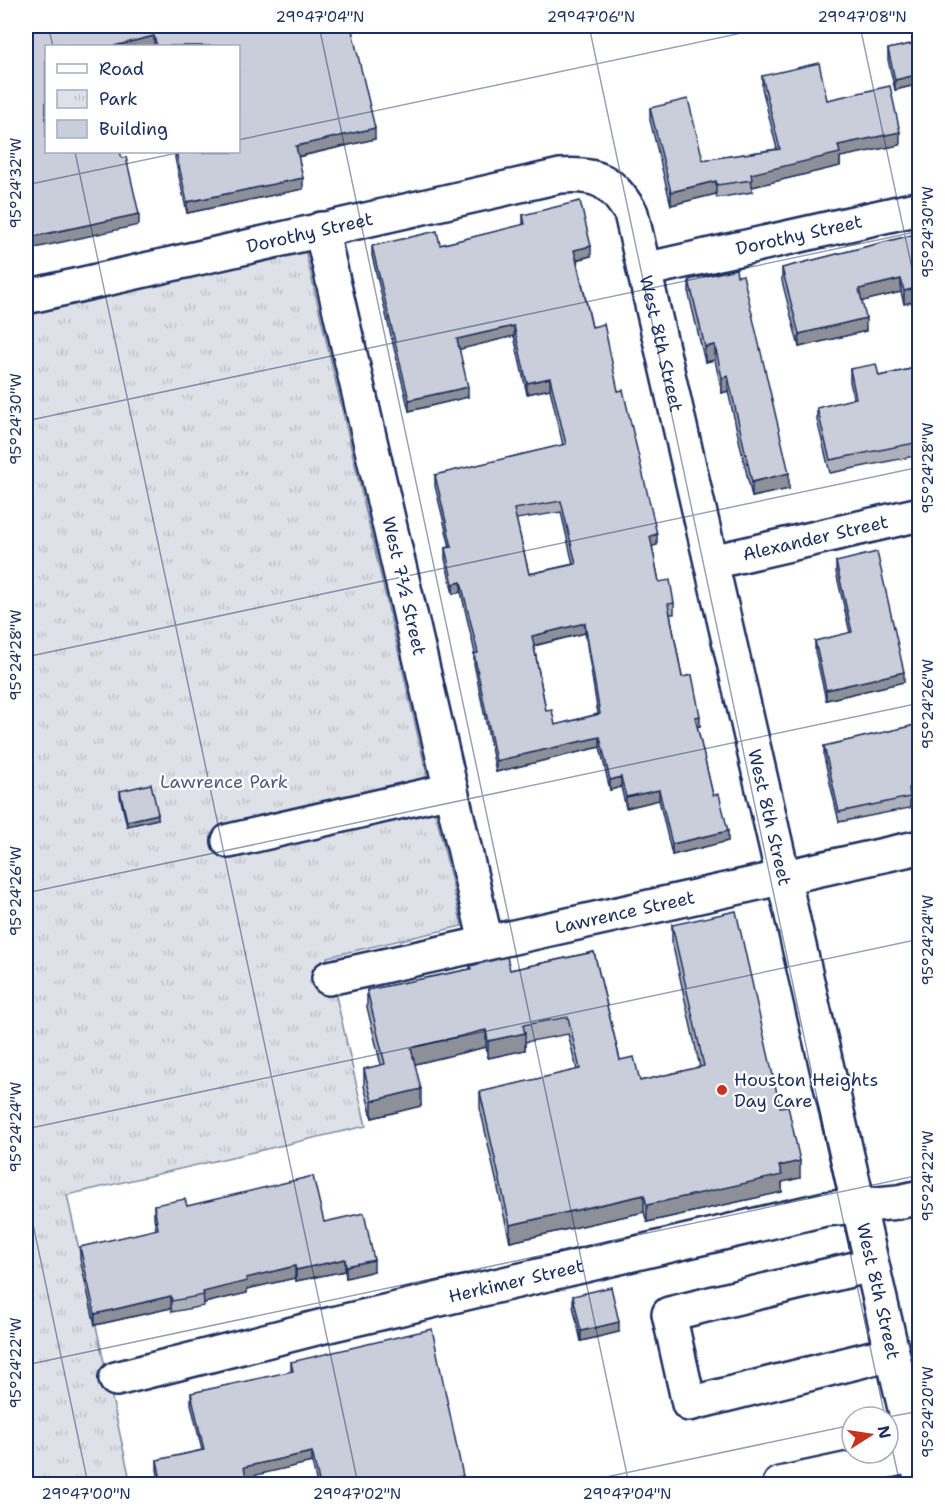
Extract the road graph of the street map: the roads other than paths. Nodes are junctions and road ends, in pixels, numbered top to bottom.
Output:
1 (594, 177) joint
2 (920, 208) edge
3 (321, 230) junction
4 (644, 270) junction
5 (26, 297) edge
6 (920, 514) edge
7 (712, 562) junction
8 (451, 790) junction
9 (229, 841) dead end
10 (920, 847) edge
11 (782, 877) junction
12 (486, 942) junction
13 (329, 978) dead end
14 (920, 1197) edge
15 (857, 1206) junction
16 (871, 1265) junction
17 (892, 1353) junction
18 (116, 1379) dead end
19 (918, 1461) edge
20 (780, 1485) edge

1 - 3 street, Dorothy Street
1 - 4 street, West 8th Street
2 - 4 street, Dorothy Street
3 - 5 street, Dorothy Street
3 - 8 street, West 7½ Street
4 - 7 street, West 8th Street
6 - 7 street, Alexander Street
7 - 11 street, West 8th Street
8 - 9 street
8 - 12 street, West 7½ Street
10 - 11 street, Lawrence Street
11 - 12 street, Lawrence Street
11 - 15 street, West 8th Street
12 - 13 street, Lawrence Street
14 - 15 street, Herkimer Street
15 - 16 street, West 8th Street
15 - 18 street, Herkimer Street
16 - 17 street, West 8th Street
16 - 17 street
17 - 19 street, West 8th Street
19 - 20 street

